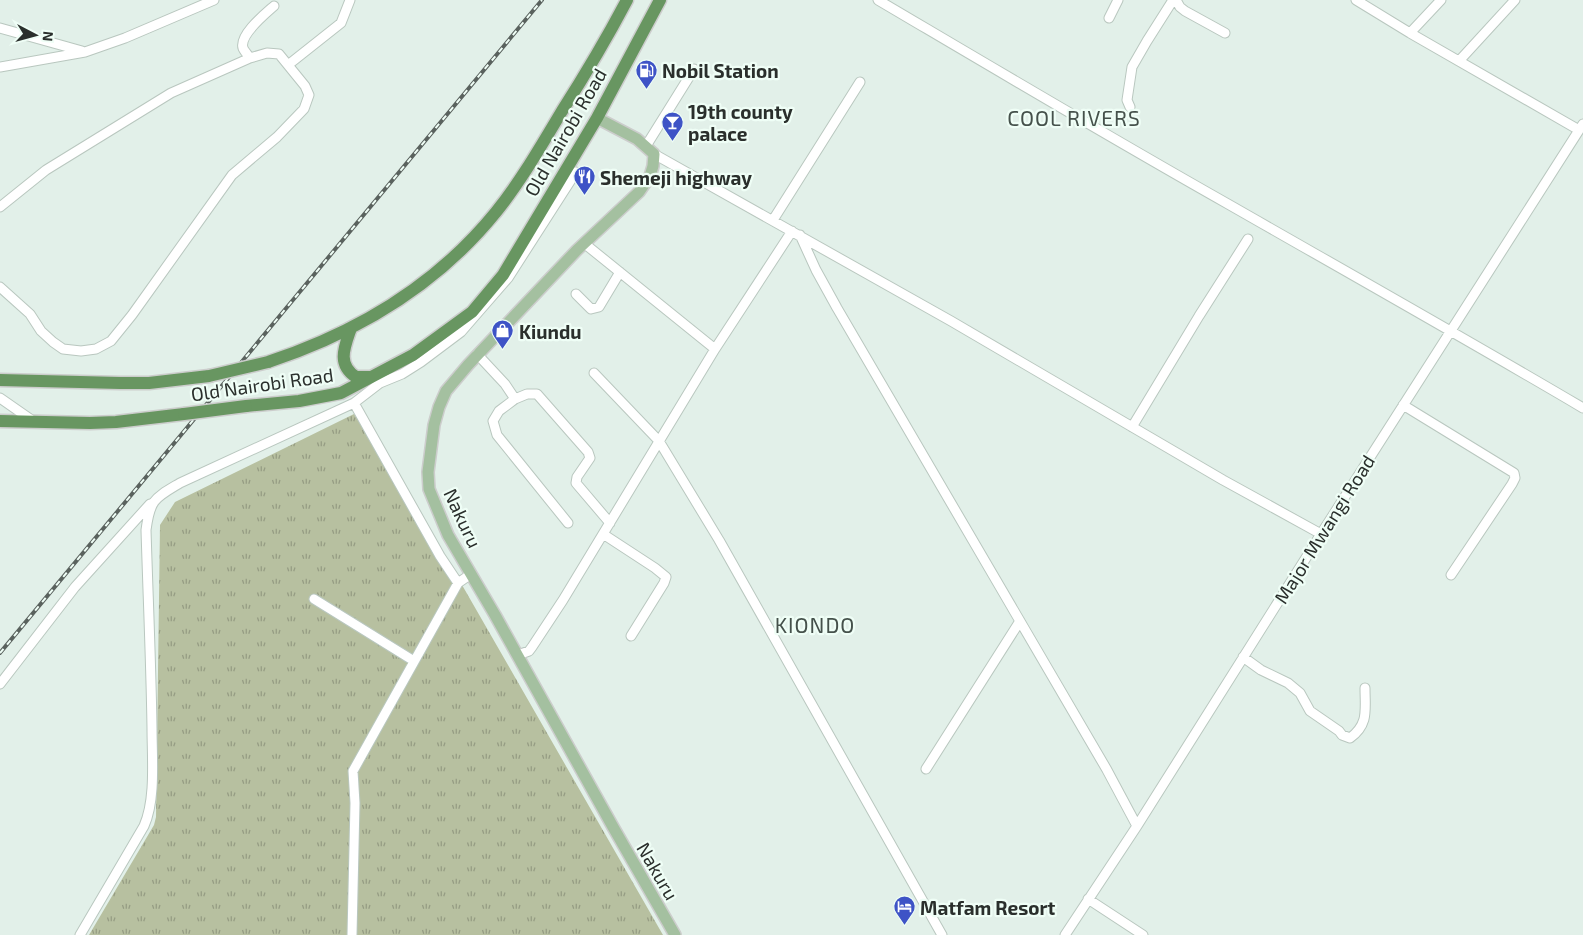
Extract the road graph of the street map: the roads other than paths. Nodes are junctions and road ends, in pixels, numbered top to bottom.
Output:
1 (214, 0) edge
2 (350, 0) edge
3 (627, 0) edge
4 (660, 0) edge
5 (878, 0) edge
6 (1118, 0) edge
7 (1174, 0) edge
8 (1356, 0) edge
9 (1440, 0) edge
10 (1515, 0) edge
11 (274, 6) dead end
12 (1109, 18) dead end
13 (0, 28) edge
14 (1225, 33) dead end
15 (1410, 33) junction
16 (85, 52) junction
17 (250, 58) junction
18 (1459, 61) junction
19 (288, 65) junction
20 (0, 67) edge
21 (694, 69) dead end
22 (860, 82) dead end
23 (1130, 107) dead end
24 (597, 118) junction
25 (1581, 127) edge
26 (650, 150) junction
27 (576, 172) dead end
28 (0, 207) edge
29 (773, 220) junction
30 (796, 233) junction
31 (1248, 240) dead end
32 (585, 244) junction
33 (620, 272) junction
34 (0, 287) edge
35 (576, 294) dead end
36 (351, 328) junction
37 (1451, 330) junction
38 (715, 349) junction
39 (477, 354) junction
40 (594, 373) dead end
41 (371, 377) junction
42 (0, 380) edge
43 (0, 398) edge
44 (516, 399) junction
45 (354, 403) junction
46 (1403, 405) junction
47 (1583, 408) edge
48 (34, 421) junction
49 (3, 422) edge
50 (1132, 427) junction
51 (659, 441) junction
52 (154, 500) junction
53 (610, 522) junction
54 (568, 523) dead end
55 (603, 534) junction
56 (1321, 534) junction
57 (471, 574) junction
58 (1451, 575) dead end
59 (458, 583) junction
60 (314, 599) dead end
61 (1020, 621) junction
62 (631, 636) dead end
63 (518, 655) junction
64 (1243, 657) junction
65 (414, 661) junction
66 (0, 684) edge
67 (1365, 688) dead end
68 (926, 769) dead end
69 (1137, 826) junction
70 (1088, 899) junction
71 (80, 935) edge
72 (352, 935) edge
73 (675, 935) edge
74 (942, 935) edge
75 (1065, 935) edge
76 (1143, 935) edge

1 - 16 street
2 - 19 street
3 - 36 highway, Old Nairobi Road
4 - 24 highway, Old Nairobi Road
5 - 37 street
6 - 12 street
7 - 14 street
7 - 23 street
8 - 15 street
9 - 15 street
10 - 18 street
11 - 17 street
13 - 16 street
15 - 18 street
16 - 20 street
17 - 19 street
17 - 28 street
18 - 25 street
19 - 34 street
21 - 26 street
22 - 29 street
24 - 26 main road
24 - 41 highway, Old Nairobi Road
25 - 37 street, Major Mwangi Road
26 - 29 street
26 - 32 main road, Nakuru
27 - 45 street
29 - 30 street
30 - 38 street
30 - 50 street
30 - 61 street
31 - 50 street
32 - 33 street
32 - 39 main road, Nakuru
33 - 35 street
33 - 38 street
36 - 41 highway
36 - 42 highway, Old Nairobi Road, bridge
37 - 46 street, Major Mwangi Road
37 - 47 street
38 - 51 street
39 - 44 street
39 - 57 main road, Nakuru
40 - 51 street
41 - 48 highway, Old Nairobi Road, bridge
43 - 48 street
44 - 53 street
44 - 54 street
45 - 52 street
45 - 59 street
46 - 56 street, Major Mwangi Road
46 - 58 street
48 - 49 highway, Old Nairobi Road
50 - 56 street
51 - 53 street
51 - 74 street
52 - 66 street
52 - 71 street
53 - 55 street
55 - 62 street
55 - 63 street
56 - 64 street, Major Mwangi Road
57 - 59 street
57 - 63 main road, Nakuru
59 - 65 street
60 - 65 street
61 - 68 street
61 - 69 street
63 - 73 main road, Nakuru
64 - 67 street
64 - 69 street, Major Mwangi Road
65 - 72 street
69 - 70 street, Major Mwangi Road
70 - 75 street, Major Mwangi Road
70 - 76 street

